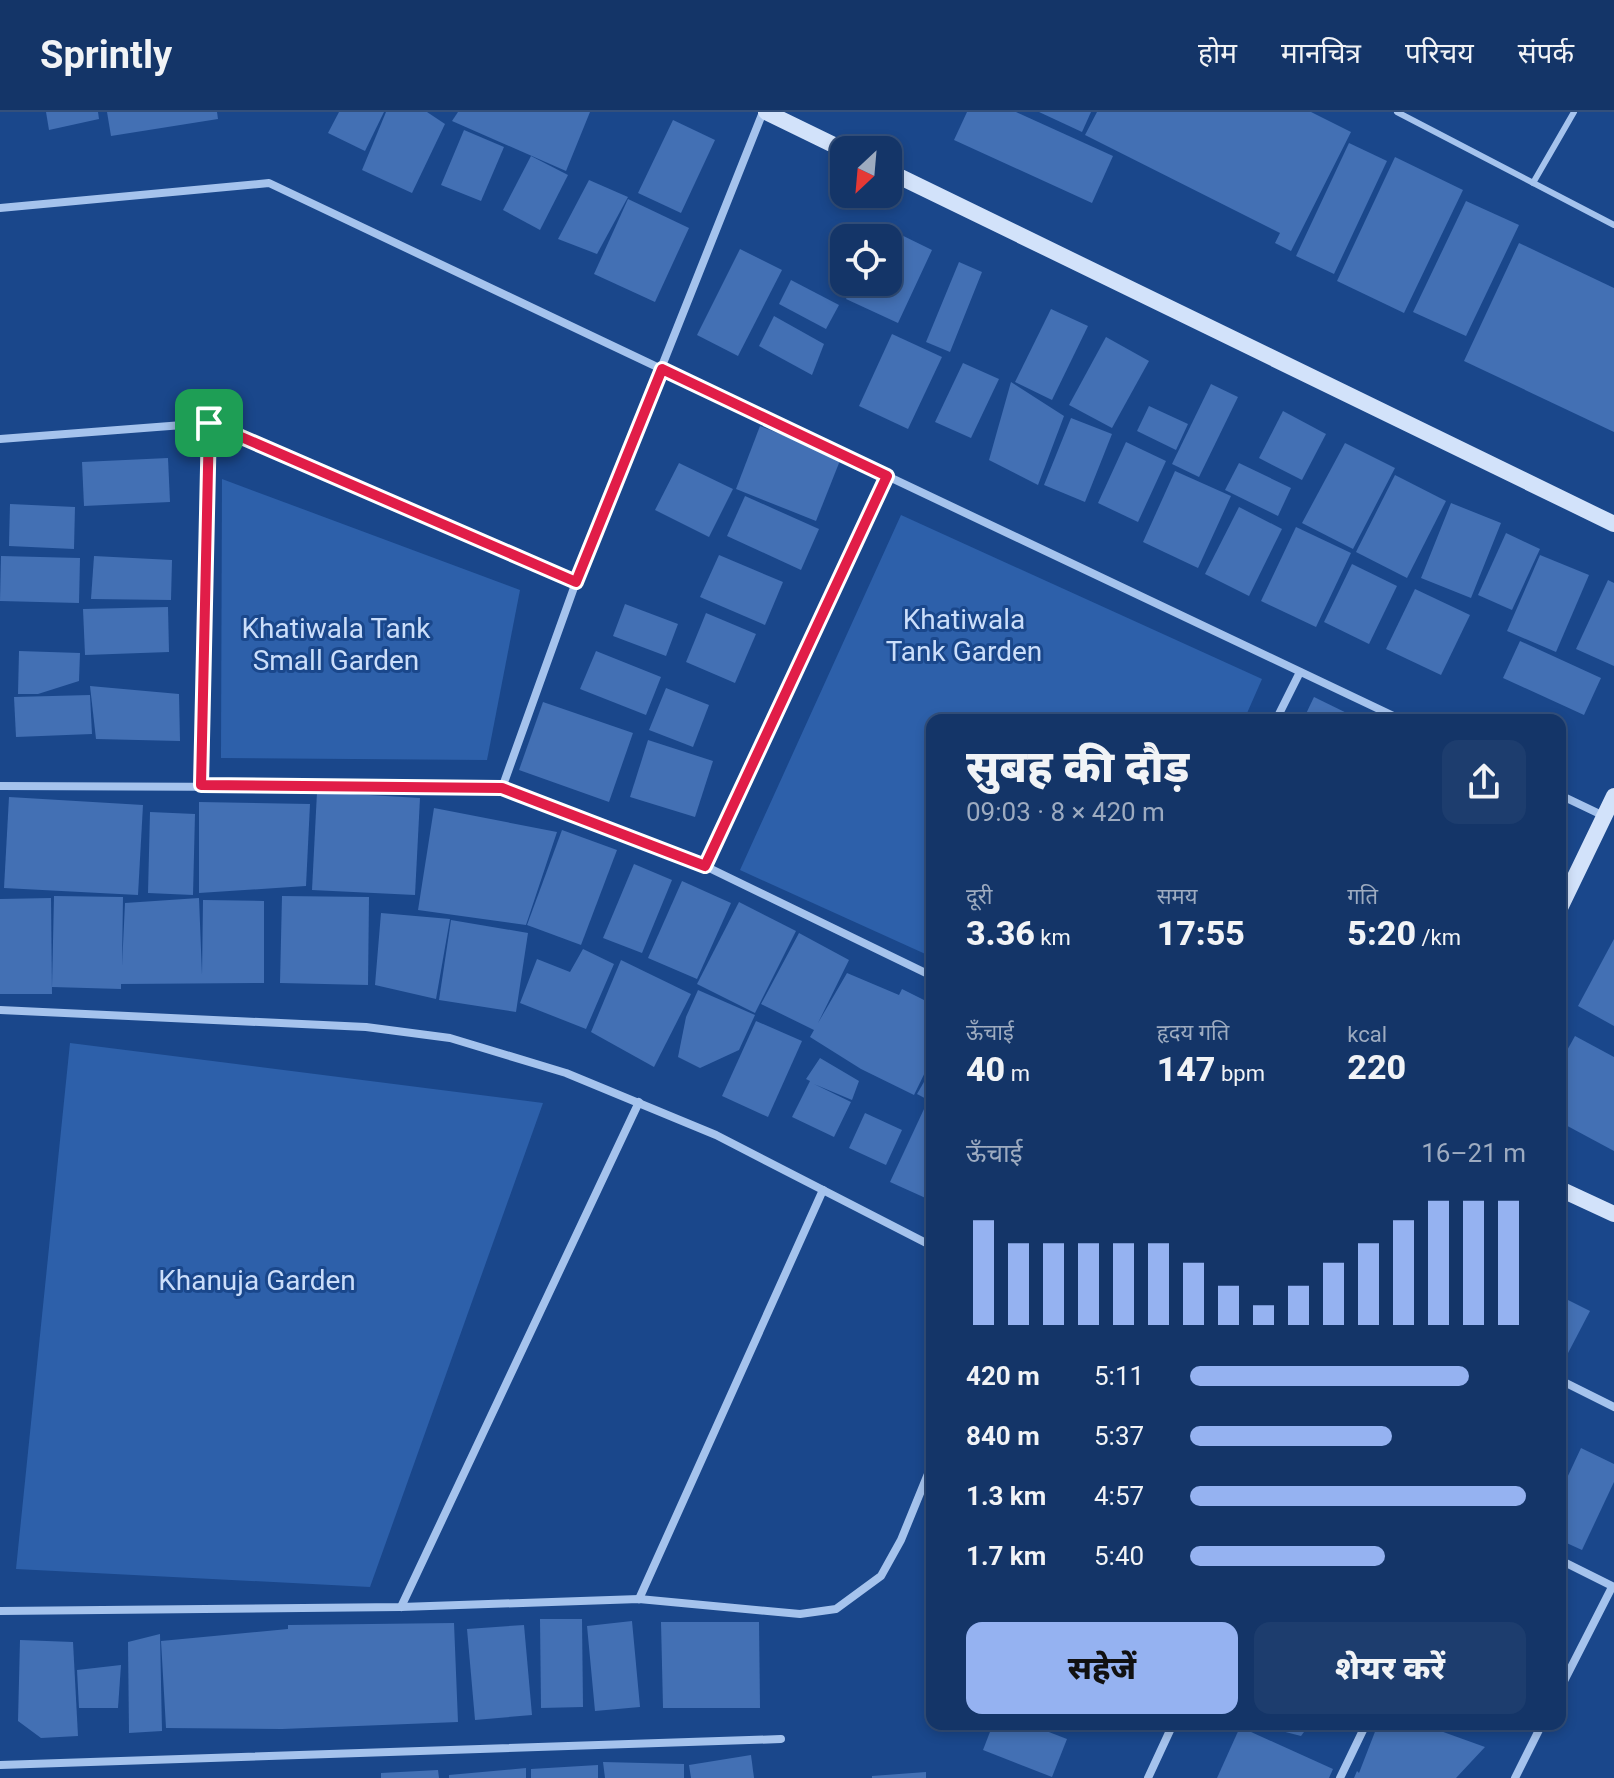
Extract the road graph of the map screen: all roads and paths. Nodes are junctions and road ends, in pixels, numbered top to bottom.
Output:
1 (764, 112) edge
2 (1397, 112) edge
3 (1574, 112) edge
4 (830, 143) edge
5 (902, 178) edge
6 (1533, 183) junction
7 (0, 208) edge
8 (1614, 225) edge
9 (662, 369) junction
10 (209, 423) junction
11 (0, 439) edge
12 (887, 476) junction
13 (1614, 524) edge
14 (576, 582) junction
15 (1300, 672) junction
16 (1279, 714) edge
17 (1389, 714) edge
18 (201, 785) junction
19 (0, 786) edge
20 (502, 788) junction
21 (1614, 796) edge
22 (1566, 798) edge
23 (1605, 817) junction
24 (705, 866) junction
25 (1566, 896) edge
26 (926, 973) edge
27 (0, 1010) edge
28 (639, 1102) junction
29 (823, 1190) junction
30 (1566, 1192) edge
31 (1614, 1214) edge
32 (926, 1243) edge
33 (1566, 1383) edge
34 (1614, 1407) edge
35 (926, 1479) edge
36 (1566, 1563) edge
37 (1613, 1587) edge
38 (639, 1599) junction
39 (401, 1607) junction
40 (0, 1611) edge
41 (1566, 1677) edge
42 (1170, 1730) edge
43 (1363, 1730) edge
44 (1539, 1730) edge
45 (781, 1739) dead end
46 (0, 1765) edge
47 (1148, 1778) edge
48 (1340, 1778) edge
49 (1515, 1778) edge

1 - 4 main road
1 - 9 street
2 - 6 lane
3 - 6 lane
5 - 13 main road
6 - 8 lane
7 - 9 street
9 - 12 street
9 - 14 street
10 - 11 street
10 - 14 street
10 - 18 street
12 - 15 street
12 - 24 street
14 - 20 street
15 - 16 street
15 - 17 street
18 - 19 street
18 - 20 street
20 - 24 street
21 - 23 main road
22 - 23 street
23 - 25 main road
24 - 26 street
27 - 28 street
28 - 29 street
28 - 39 street
29 - 32 street
29 - 38 street
30 - 31 main road
33 - 34 street
35 - 38 street
36 - 37 street
37 - 41 street
38 - 39 street
39 - 40 street
42 - 47 street
43 - 48 street
44 - 49 street
45 - 46 street

